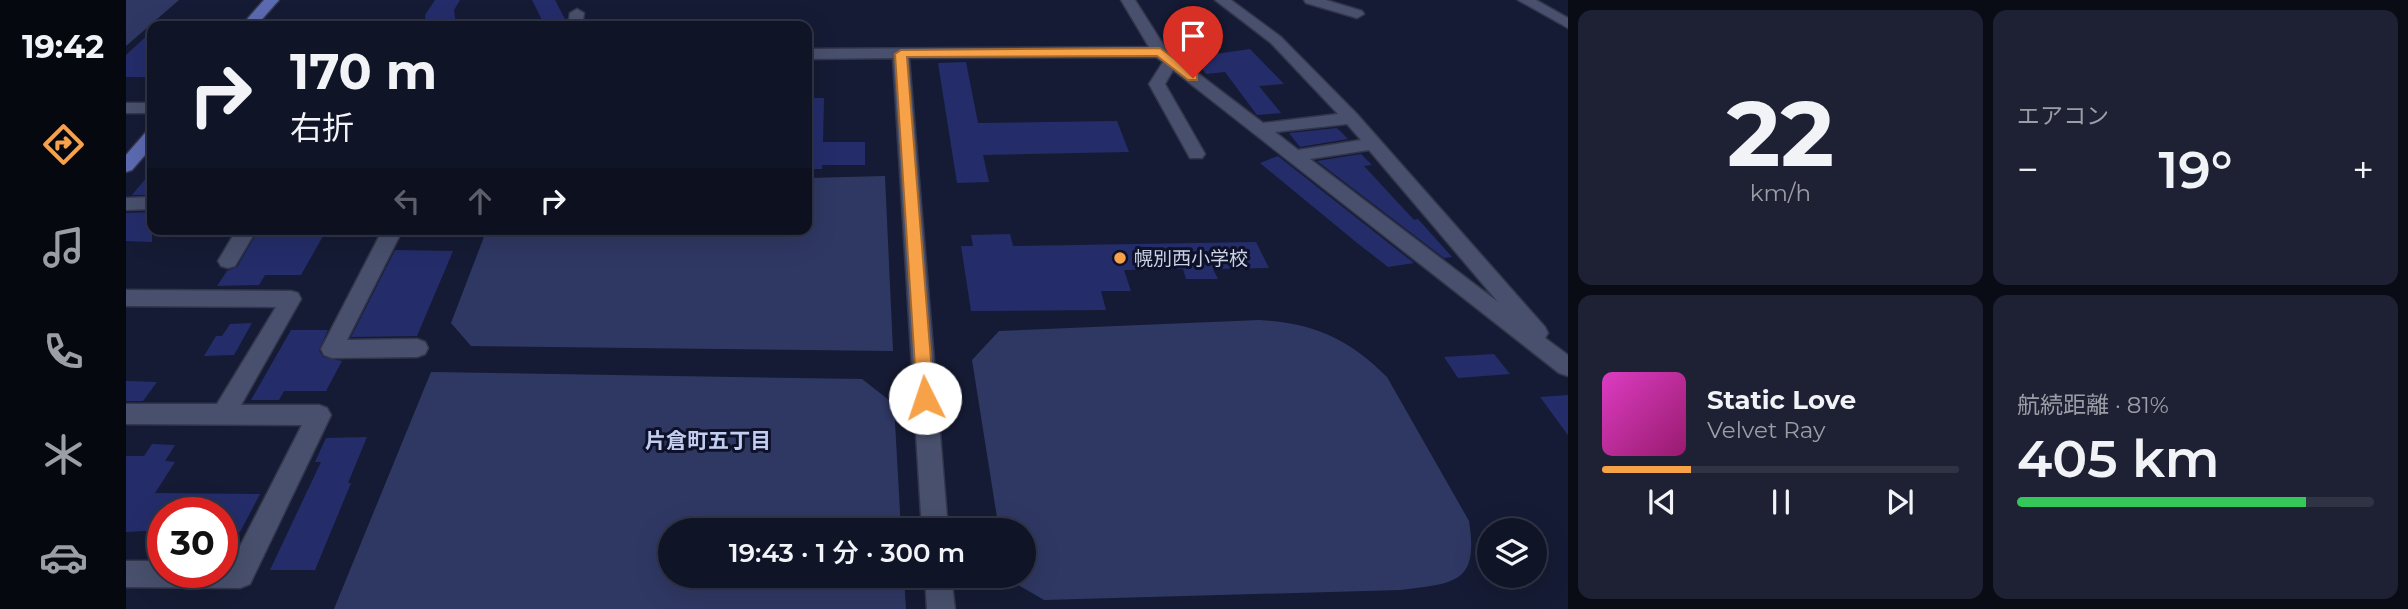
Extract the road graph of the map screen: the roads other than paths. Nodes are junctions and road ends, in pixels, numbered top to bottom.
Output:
1 (272, 0) edge
2 (1128, 0) edge
3 (1222, 0) edge
4 (1311, 0) edge
5 (1525, 0) edge
6 (1357, 14) dead end
7 (253, 21) edge
8 (1568, 24) edge
9 (812, 54) edge
10 (901, 54) junction
11 (1165, 56) junction
12 (126, 108) edge
13 (147, 108) edge
14 (1351, 118) junction
15 (1259, 130) junction
16 (147, 142) edge
17 (1374, 144) junction
18 (1196, 154) dead end
19 (1293, 156) junction
20 (126, 166) edge
21 (147, 203) edge
22 (126, 204) edge
23 (243, 235) edge
24 (390, 235) edge
25 (228, 261) dead end
26 (126, 298) edge
27 (417, 348) dead end
28 (1567, 368) edge
29 (126, 414) edge
30 (223, 415) junction
31 (934, 518) edge
32 (126, 574) edge
33 (939, 588) edge
34 (941, 609) edge

1 - 7 main road
2 - 11 street
3 - 14 street
4 - 6 street
5 - 8 street
9 - 10 street
10 - 11 street
10 - 31 street
11 - 15 street
11 - 18 street
12 - 13 street
14 - 15 street
14 - 17 street
15 - 19 street
16 - 20 main road
17 - 19 street
17 - 28 street
19 - 28 street
21 - 22 street
23 - 25 street
24 - 27 street
26 - 30 street
29 - 30 street
30 - 32 street
33 - 34 street

